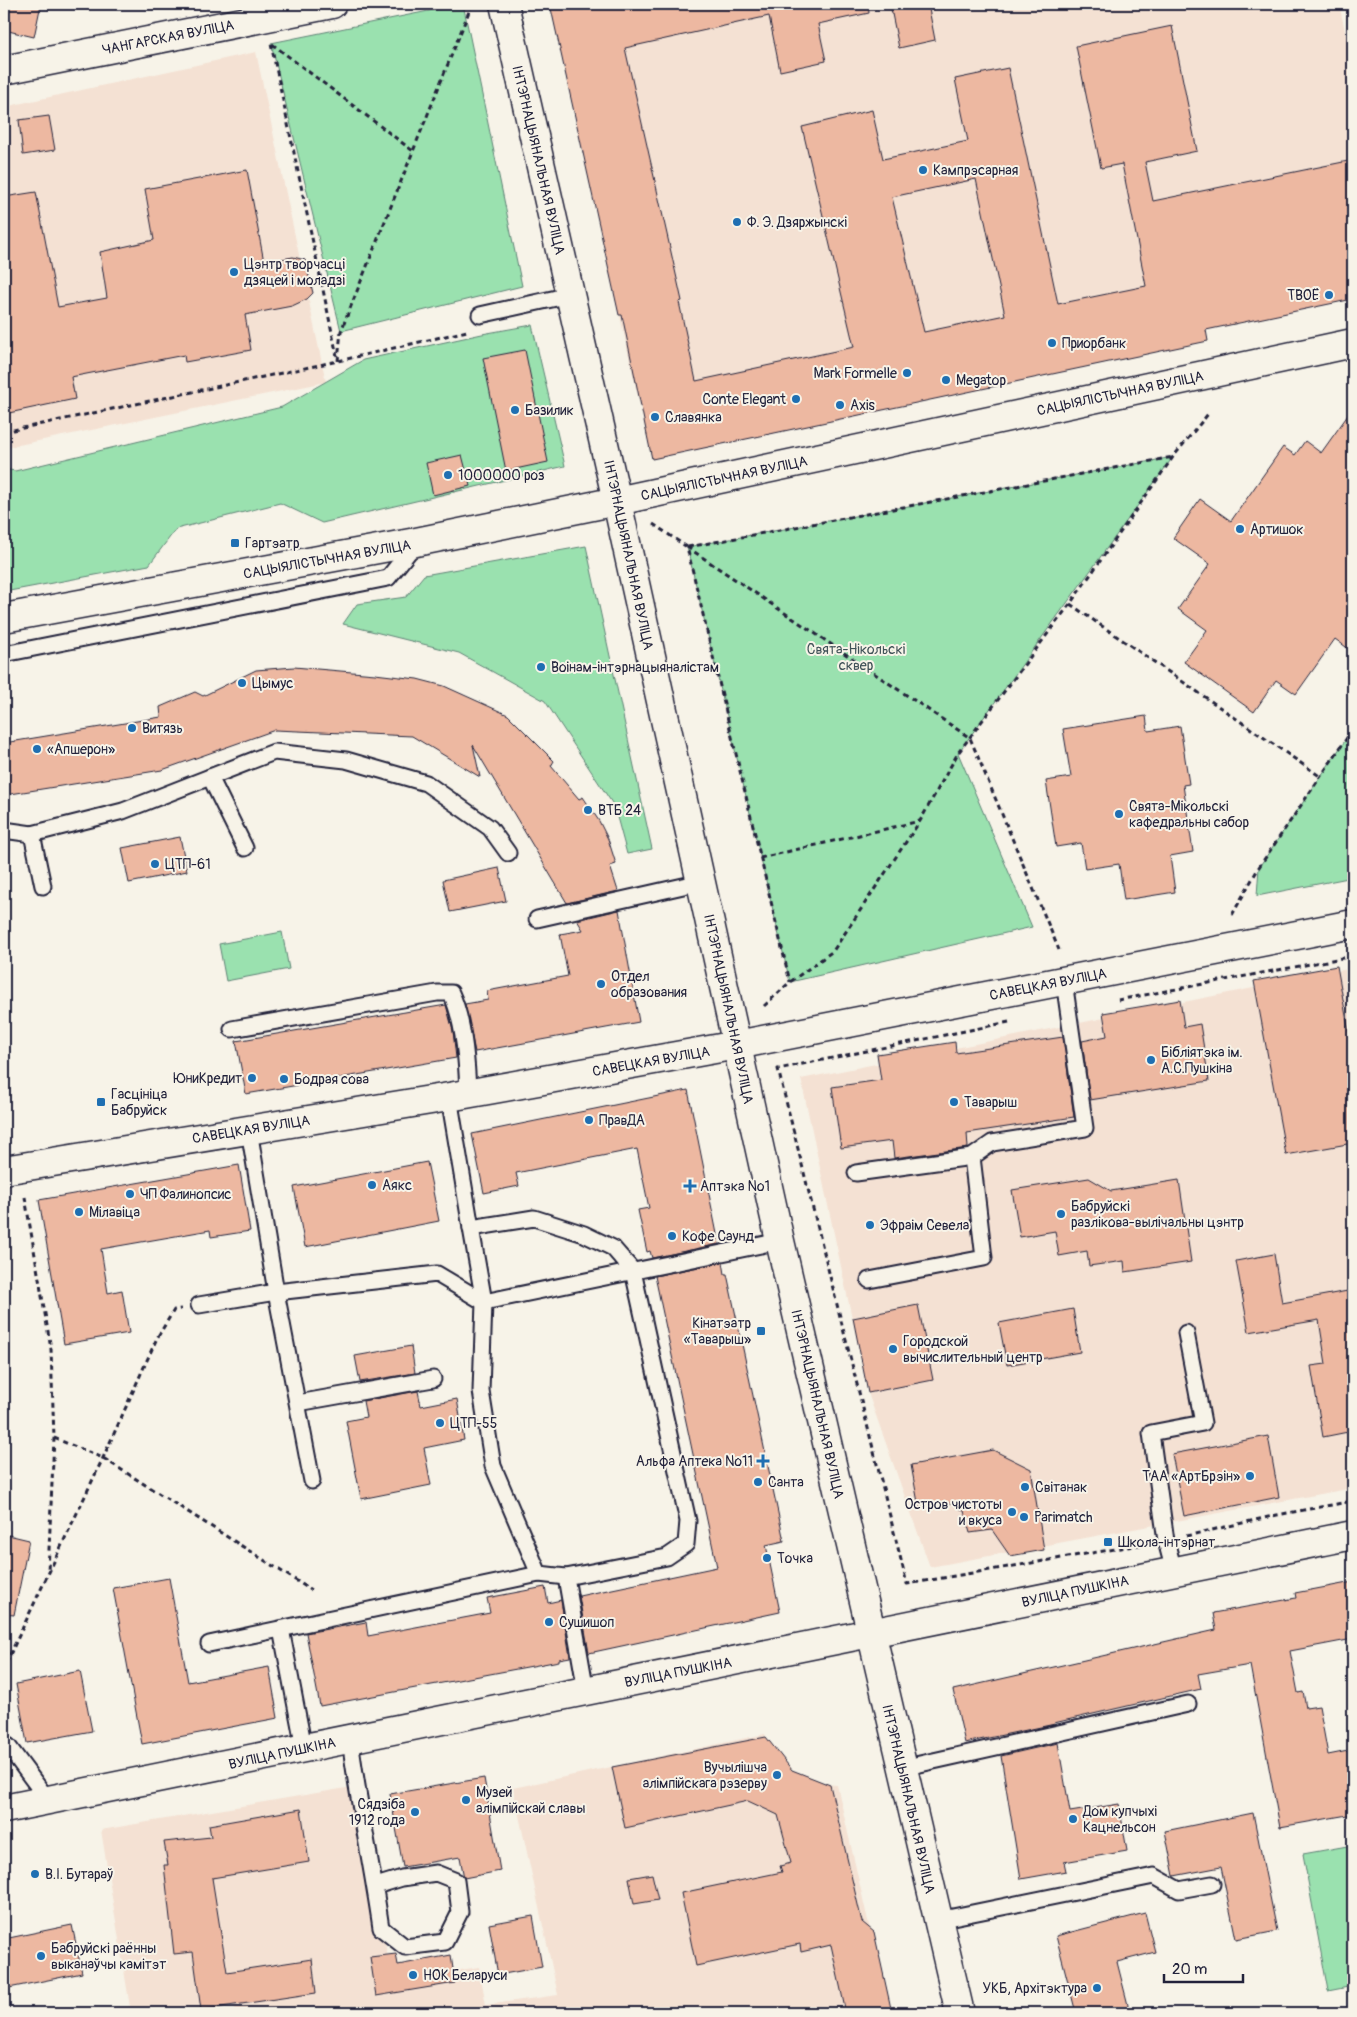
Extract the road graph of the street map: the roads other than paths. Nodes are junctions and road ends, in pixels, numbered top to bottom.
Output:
1 (332, 4) edge
2 (504, 4) edge
3 (4, 70) edge
4 (570, 296) junction
5 (480, 315) dead end
6 (1353, 343) edge
7 (617, 501) junction
8 (416, 542) junction
9 (4, 618) edge
10 (4, 654) edge
11 (210, 777) junction
12 (4, 830) edge
13 (32, 834) junction
14 (245, 848) dead end
15 (508, 854) dead end
16 (701, 882) junction
17 (42, 886) dead end
18 (537, 919) dead end
19 (1353, 924) edge
20 (1064, 981) junction
21 (232, 1029) dead end
22 (737, 1045) junction
23 (459, 1095) junction
24 (249, 1130) junction
25 (972, 1157) junction
26 (4, 1170) edge
27 (856, 1173) dead end
28 (471, 1228) junction
29 (780, 1241) junction
30 (633, 1271) junction
31 (869, 1280) dead end
32 (276, 1292) junction
33 (484, 1302) junction
34 (199, 1305) road end
35 (1186, 1333) dead end
36 (433, 1379) dead end
37 (298, 1403) junction
38 (312, 1481) dead end
39 (1353, 1535) edge
40 (1174, 1571) junction
41 (538, 1574) junction
42 (566, 1577) junction
43 (281, 1629) junction
44 (870, 1633) junction
45 (209, 1644) dead end
46 (586, 1690) junction
47 (1188, 1704) dead end
48 (350, 1739) junction
49 (6, 1745) edge
50 (304, 1748) junction
51 (902, 1768) junction
52 (48, 1800) junction
53 (4, 1809) edge
54 (1212, 1884) dead end
55 (376, 1886) junction
56 (938, 1920) junction
57 (960, 2013) edge

1 - 3 main road, ЧАНГАРСКАЯ ВУЛІЦА
2 - 4 main road, ІНТЭРНАЦЫЯНАЛЬНАЯ ВУЛІЦА
4 - 5 lane
4 - 7 main road, ІНТЭРНАЦЫЯНАЛЬНАЯ ВУЛІЦА
6 - 7 main road, САЦЫЯЛІСТЫЧНАЯ ВУЛІЦА
7 - 8 main road, САЦЫЯЛІСТЫЧНАЯ ВУЛІЦА
7 - 16 main road, ІНТЭРНАЦЫЯНАЛЬНАЯ ВУЛІЦА
8 - 9 main road, САЦЫЯЛІСТЫЧНАЯ ВУЛІЦА
8 - 10 lane
11 - 13 lane
11 - 14 lane
11 - 15 lane
12 - 13 lane
13 - 17 lane
16 - 18 lane
16 - 22 main road, ІНТЭРНАЦЫЯНАЛЬНАЯ ВУЛІЦА
19 - 20 main road, САВЕЦКАЯ ВУЛІЦА
20 - 22 main road, САВЕЦКАЯ ВУЛІЦА
20 - 25 lane
21 - 23 lane
22 - 23 main road, САВЕЦКАЯ ВУЛІЦА
22 - 29 main road, ІНТЭРНАЦЫЯНАЛЬНАЯ ВУЛІЦА
23 - 24 main road, САВЕЦКАЯ ВУЛІЦА
23 - 28 lane
24 - 26 main road, САВЕЦКАЯ ВУЛІЦА
24 - 32 lane
25 - 27 lane
25 - 31 lane
28 - 30 lane
28 - 33 lane
29 - 30 lane
29 - 44 main road, ІНТЭРНАЦЫЯНАЛЬНАЯ ВУЛІЦА
30 - 33 lane
30 - 42 lane
32 - 33 lane
32 - 34 lane
32 - 37 lane
33 - 41 lane
35 - 40 lane
36 - 37 lane
37 - 38 lane
39 - 40 main road, ВУЛІЦА ПУШКІНА
40 - 44 main road, ВУЛІЦА ПУШКІНА
41 - 42 lane
41 - 43 lane
42 - 46 lane
43 - 45 lane
43 - 50 lane
44 - 46 main road, ВУЛІЦА ПУШКІНА
44 - 51 main road, ІНТЭРНАЦЫЯНАЛЬНАЯ ВУЛІЦА
46 - 48 main road, ВУЛІЦА ПУШКІНА
47 - 51 lane
48 - 50 main road, ВУЛІЦА ПУШКІНА
48 - 55 lane
49 - 52 lane
50 - 52 main road, ВУЛІЦА ПУШКІНА
51 - 56 main road, ІНТЭРНАЦЫЯНАЛЬНАЯ ВУЛІЦА
52 - 53 main road, ВУЛІЦА ПУШКІНА
54 - 56 lane
55 - 55 lane
56 - 57 main road, ІНТЭРНАЦЫЯНАЛЬНАЯ ВУЛІЦА

